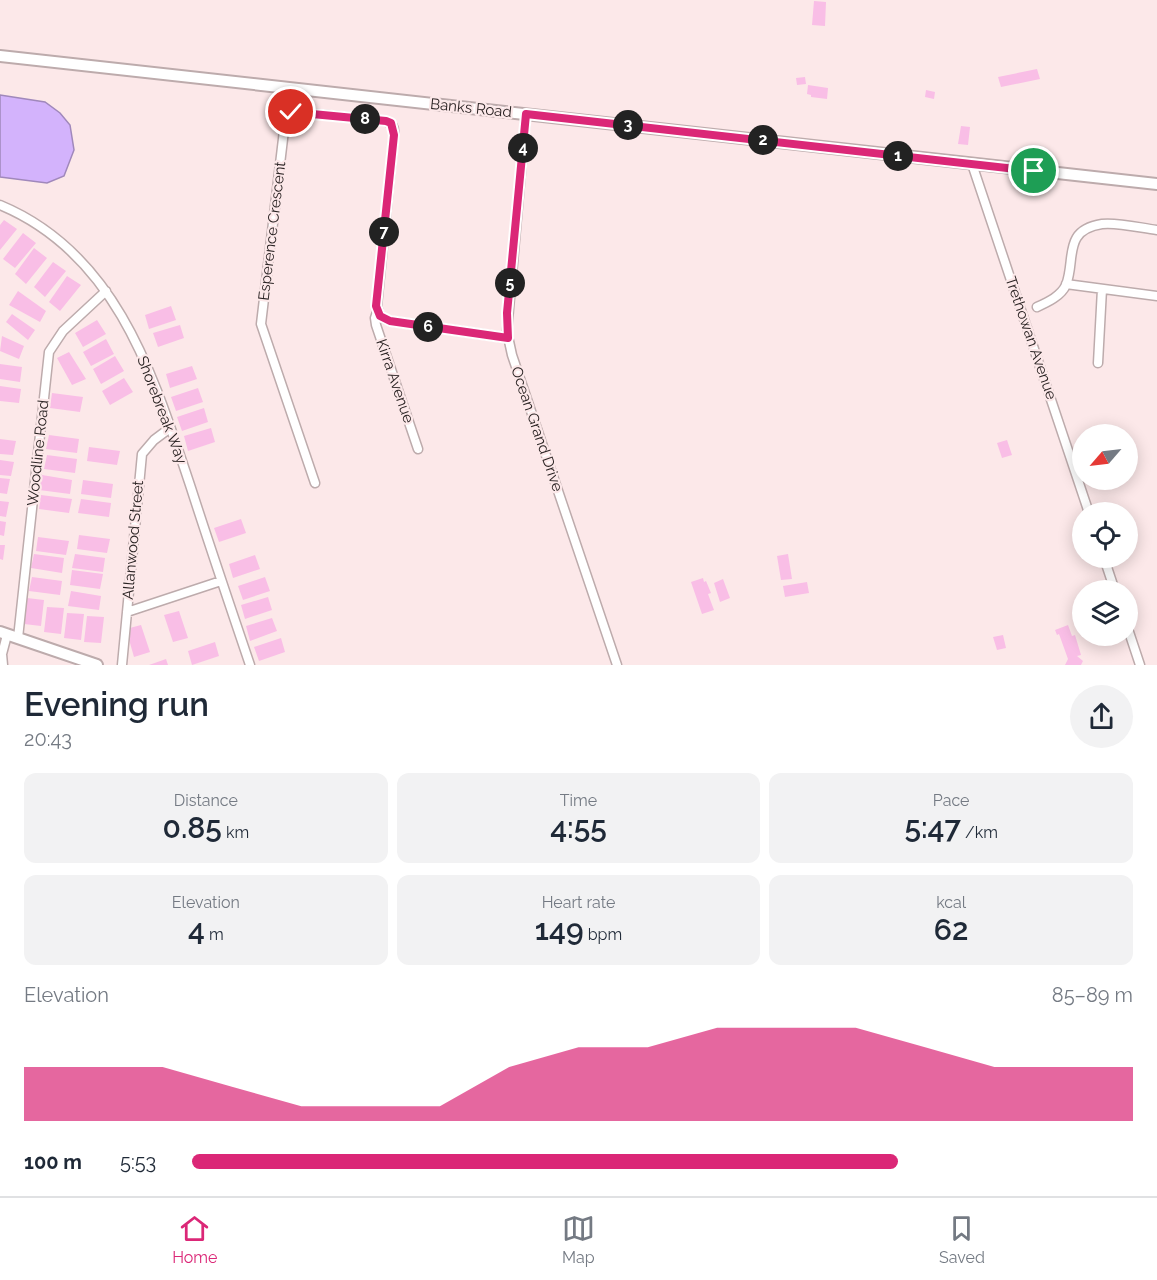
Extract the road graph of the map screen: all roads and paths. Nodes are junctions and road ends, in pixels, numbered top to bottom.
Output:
1 (0, 56) edge
2 (526, 114) junction
3 (972, 164) junction
4 (1157, 184) edge
5 (0, 205) edge
6 (1157, 230) edge
7 (1066, 285) junction
8 (1102, 289) junction
9 (106, 291) junction
10 (1157, 296) edge
11 (1037, 307) dead end
12 (377, 312) junction
13 (508, 338) junction
14 (1098, 363) dead end
15 (170, 428) junction
16 (418, 449) dead end
17 (315, 483) dead end
18 (1085, 502) edge
19 (221, 581) junction
20 (127, 612) junction
21 (8, 635) edge
22 (1134, 646) edge
23 (3, 665) edge
24 (97, 665) edge
25 (122, 665) edge
26 (250, 665) edge
27 (617, 665) edge
28 (1140, 665) edge

1 - 2 street, Banks Road
2 - 3 street, Banks Road
2 - 13 street, Ocean Grand Drive
3 - 4 street, Banks Road
3 - 18 street, Trethowan Avenue
5 - 9 street, Shorebreak Way
6 - 7 street
7 - 8 street
7 - 11 street
8 - 10 street
8 - 14 street
9 - 15 street, Shorebreak Way
9 - 21 street, Woodline Road
12 - 13 street
12 - 16 street, Kirra Avenue
12 - 17 street, Esperence Crescent
13 - 27 street, Ocean Grand Drive
15 - 19 street, Shorebreak Way
15 - 20 street, Allanwood Street
19 - 20 street
19 - 26 street, Shorebreak Way
20 - 25 street, Allanwood Street
21 - 23 street, Woodline Road
21 - 24 street
22 - 28 street

